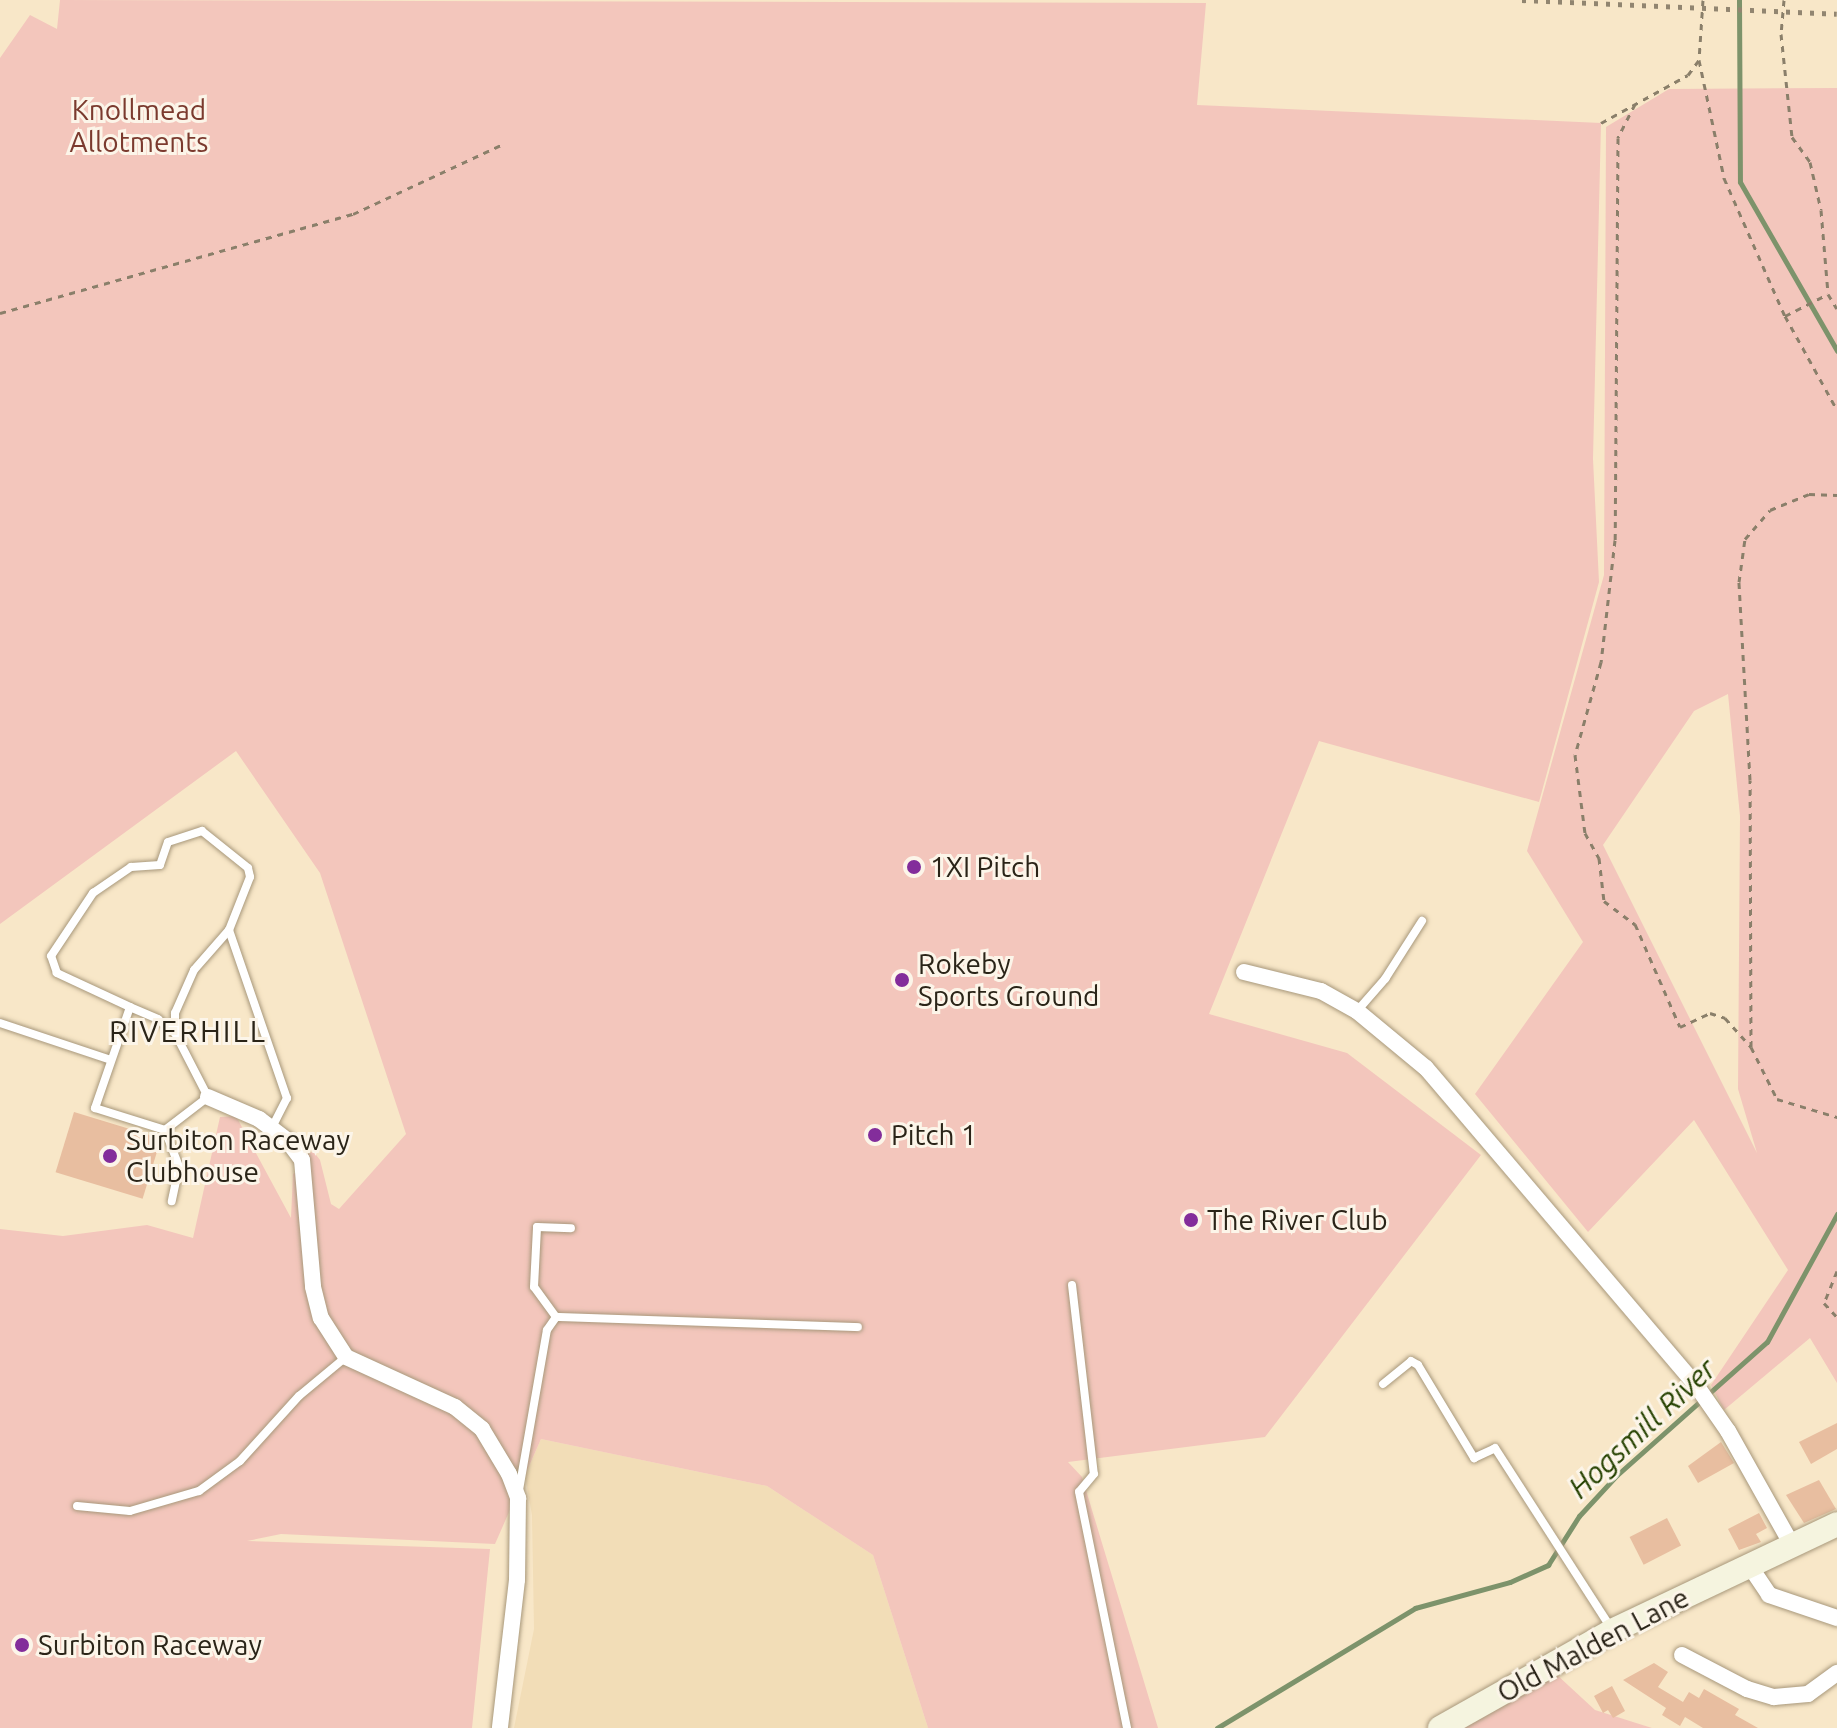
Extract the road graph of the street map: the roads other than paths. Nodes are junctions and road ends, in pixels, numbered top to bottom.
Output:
1 (1422, 921) dead end
2 (229, 930) junction
3 (1244, 972) dead end
4 (130, 1007) junction
5 (1357, 1011) junction
6 (0, 1023) edge
7 (175, 1033) junction
8 (111, 1060) junction
9 (208, 1097) junction
10 (272, 1128) junction
11 (165, 1130) junction
12 (172, 1201) dead end
13 (571, 1228) dead end
14 (1072, 1285) dead end
15 (556, 1317) junction
16 (858, 1327) dead end
17 (346, 1357) junction
18 (1383, 1384) dead end
19 (518, 1498) junction
20 (77, 1506) dead end
21 (1837, 1524) edge
22 (1792, 1545) junction
23 (1749, 1565) junction
24 (1837, 1618) edge
25 (1612, 1631) junction
26 (1682, 1655) dead end
27 (1837, 1673) edge
28 (500, 1728) edge
29 (1127, 1728) edge
30 (1440, 1728) edge

1 - 5 lane
2 - 4 lane
2 - 7 lane
2 - 10 lane
3 - 5 street
4 - 7 lane
4 - 8 lane
5 - 22 street
6 - 8 lane
7 - 9 lane
8 - 11 lane
9 - 10 street
9 - 11 lane
10 - 17 street
11 - 12 lane
13 - 15 lane
14 - 29 lane
15 - 16 lane
15 - 19 lane
17 - 19 street
17 - 20 lane
18 - 25 lane
19 - 28 street
21 - 22 main road, Old Malden Lane
22 - 23 main road, Old Malden Lane
23 - 24 street
23 - 25 main road, Old Malden Lane
25 - 30 main road, Old Malden Lane
26 - 27 street

